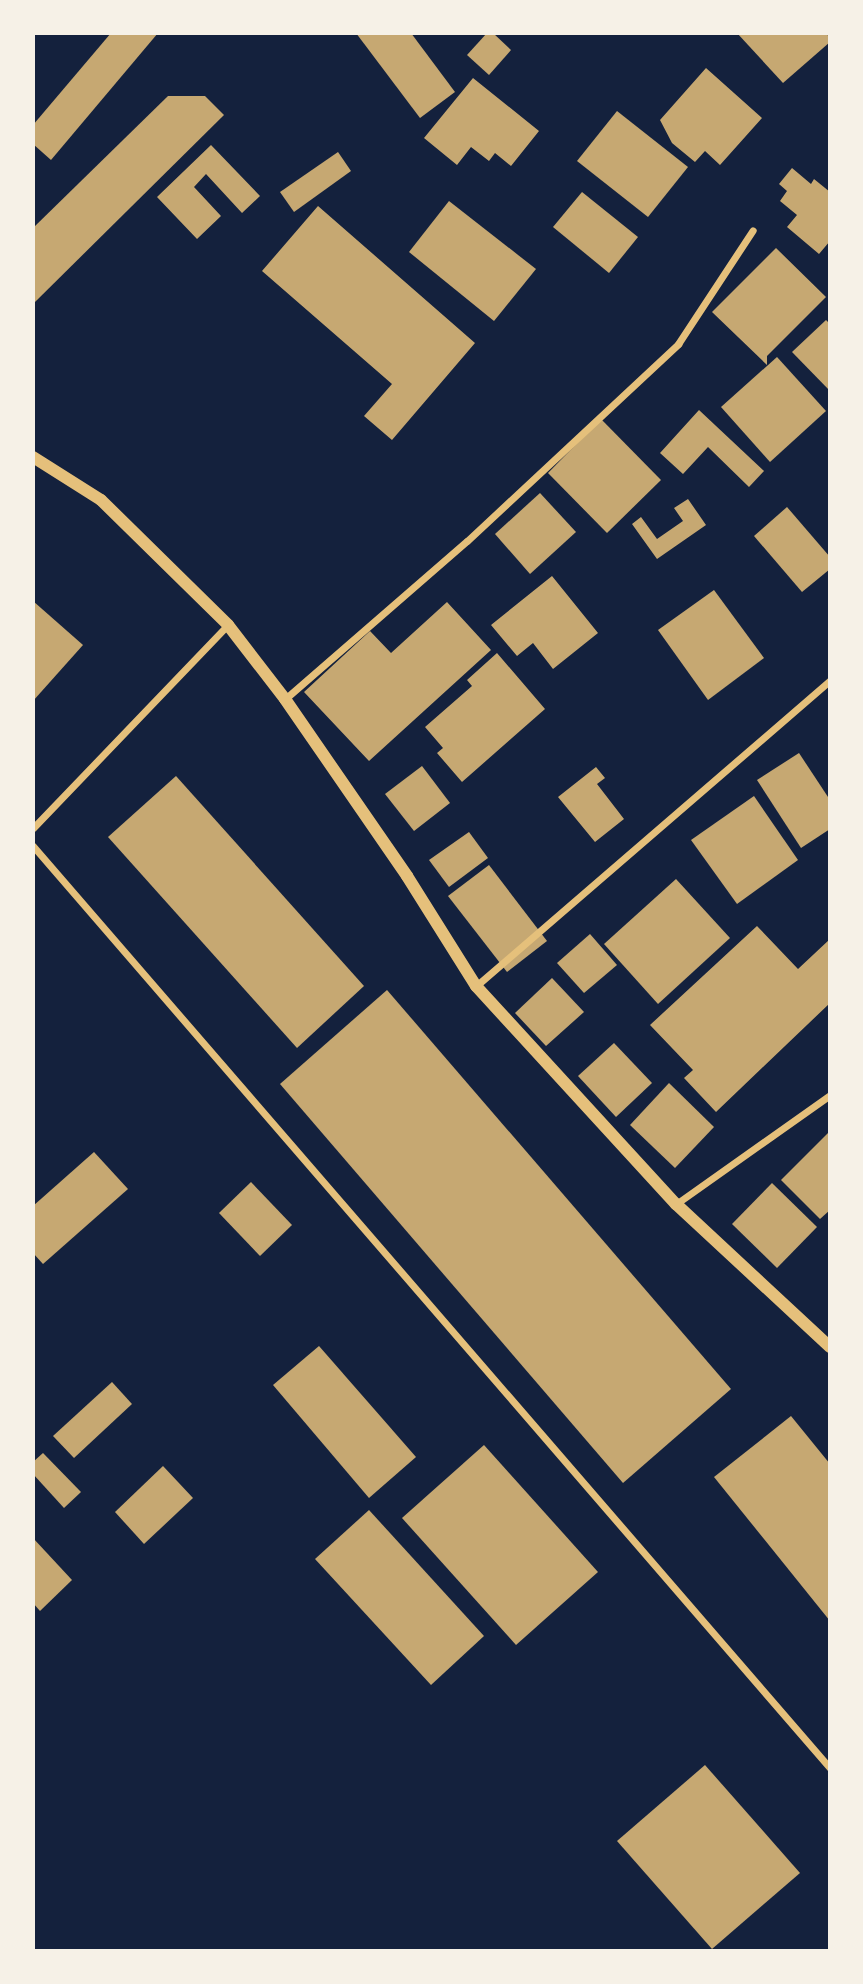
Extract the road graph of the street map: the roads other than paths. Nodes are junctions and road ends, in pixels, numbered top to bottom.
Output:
1 (753, 230) dead end
2 (33, 457) edge
3 (228, 625) junction
4 (830, 680) edge
5 (285, 699) junction
6 (33, 828) edge
7 (33, 846) edge
8 (476, 986) junction
9 (830, 1095) edge
10 (676, 1204) junction
11 (830, 1347) edge
12 (830, 1768) edge

1 - 5 street
2 - 3 street
3 - 5 street
3 - 6 street
4 - 8 street
5 - 8 street
7 - 12 street
8 - 10 street
9 - 10 street
10 - 11 street

